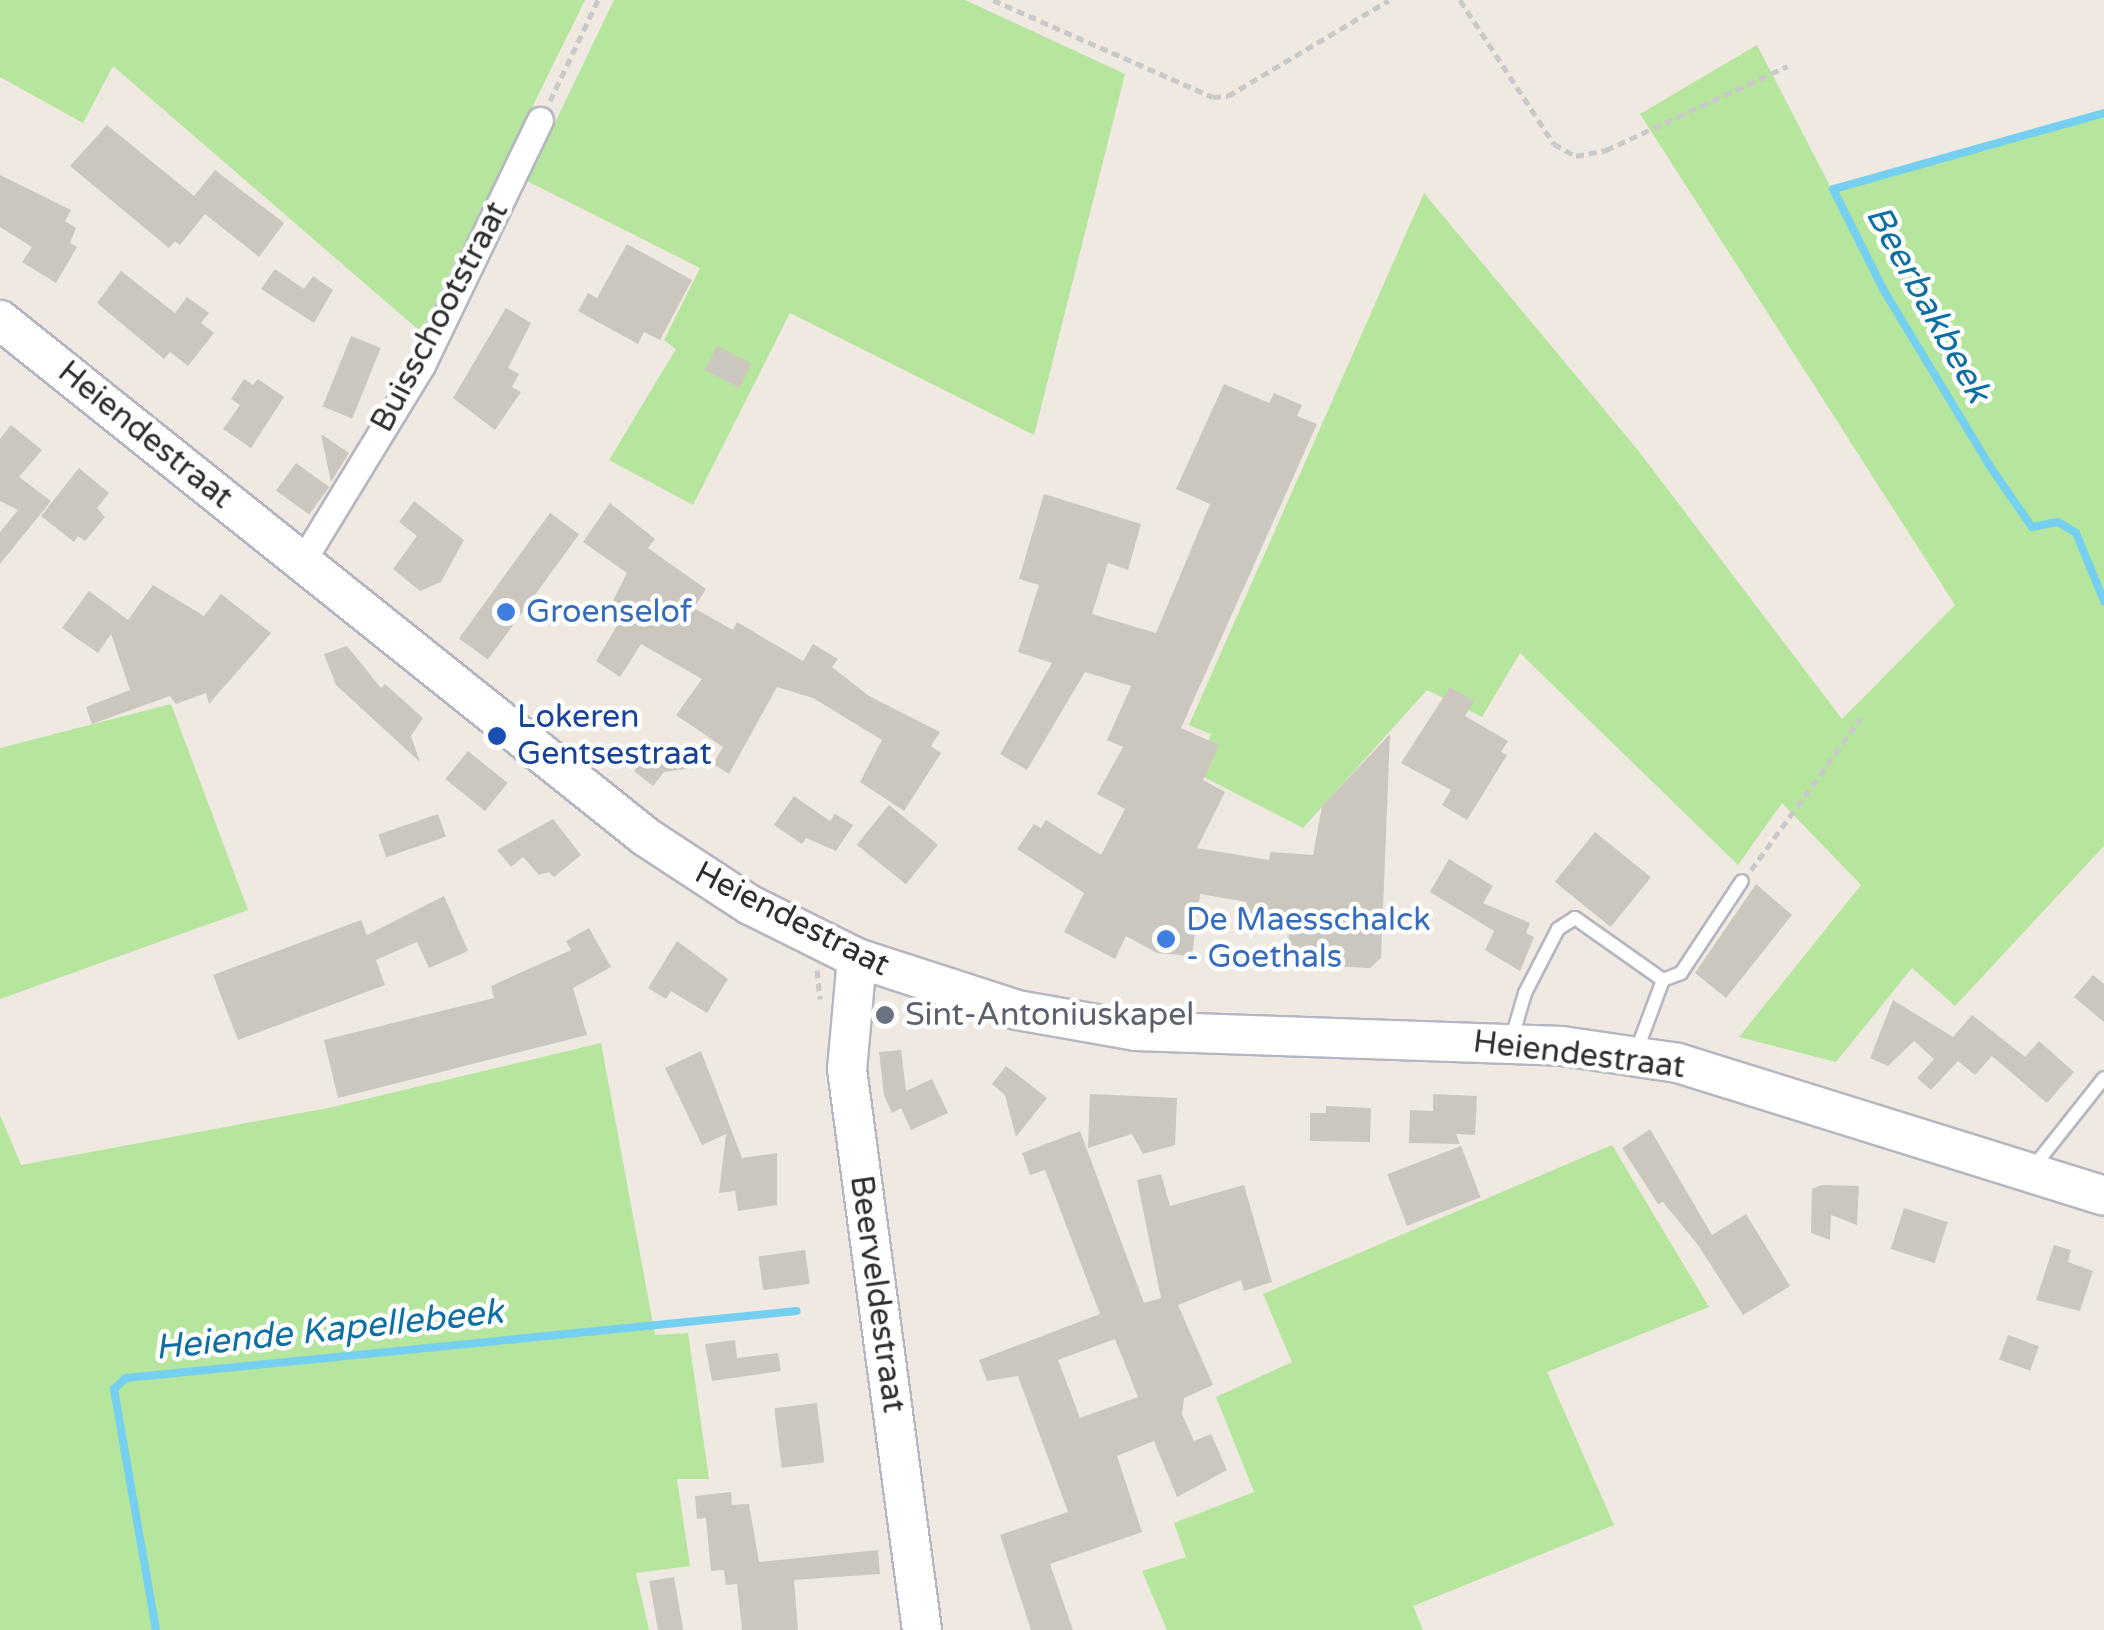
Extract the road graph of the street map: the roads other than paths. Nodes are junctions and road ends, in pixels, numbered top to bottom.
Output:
1 (540, 120) road end
2 (0, 320) edge
3 (303, 560) junction
4 (1742, 881) road end
5 (857, 958) junction
6 (1663, 980) junction
7 (1510, 1043) junction
8 (1634, 1056) junction
9 (2104, 1078) edge
10 (2030, 1172) junction
11 (2104, 1196) edge
12 (922, 1630) edge

1 - 3 street, Buisschootstraat
2 - 3 main road, Heiendestraat
3 - 5 main road, Heiendestraat
4 - 6 lane
5 - 7 main road, Heiendestraat
5 - 12 main road, Beerveldestraat
6 - 7 lane
6 - 8 lane
7 - 8 main road, Heiendestraat
8 - 10 main road, Heiendestraat
9 - 10 lane
10 - 11 main road, Heiendestraat

